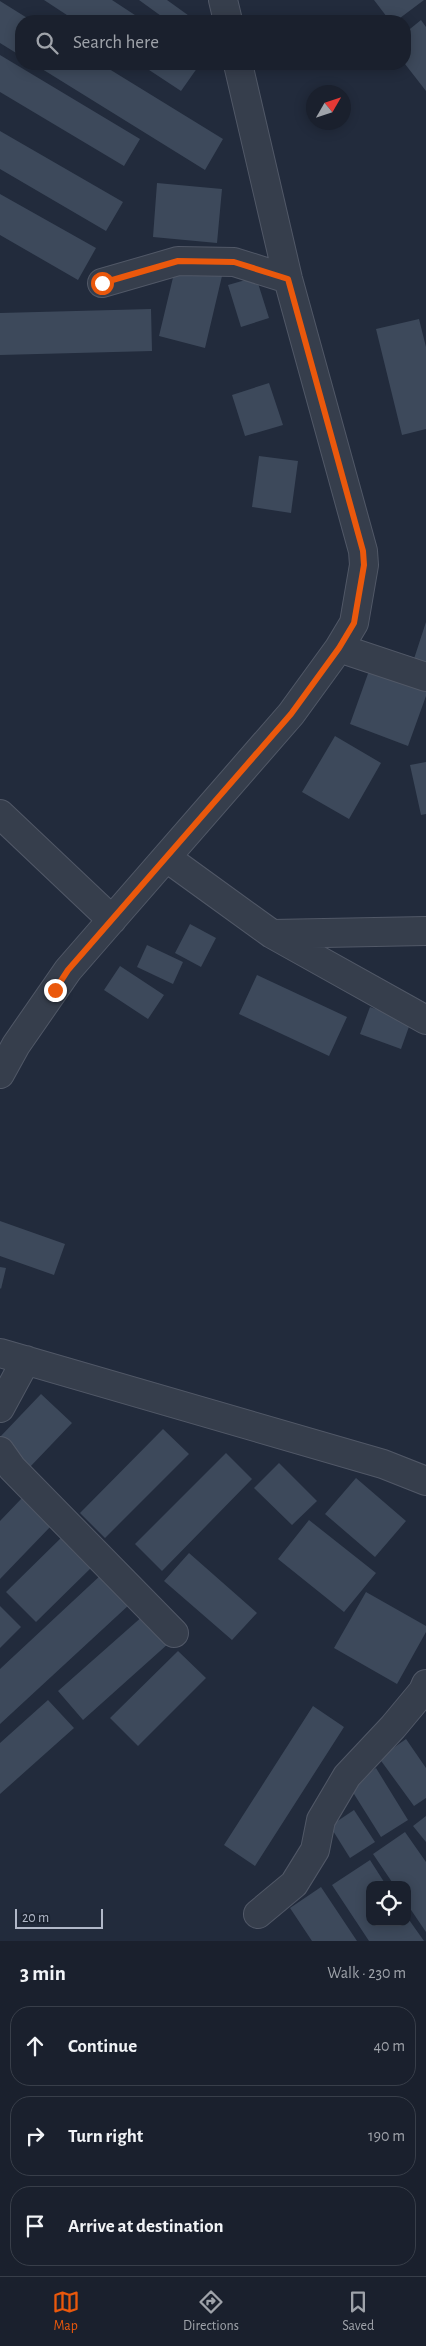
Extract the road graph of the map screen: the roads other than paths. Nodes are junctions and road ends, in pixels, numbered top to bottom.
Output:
1 (223, 0) edge
2 (227, 15) edge
3 (239, 70) edge
4 (288, 279) junction
5 (102, 283) dead end
6 (339, 648) junction
7 (426, 677) edge
8 (0, 814) edge
9 (167, 858) junction
10 (112, 920) junction
11 (426, 931) edge
12 (272, 934) junction
13 (426, 1020) edge
14 (8, 1041) edge
15 (0, 1074) edge
16 (0, 1353) edge
17 (26, 1360) junction
18 (0, 1408) edge
19 (0, 1451) edge
20 (426, 1480) edge
21 (174, 1633) dead end
22 (426, 1684) edge
23 (258, 1914) dead end

1 - 2 street
3 - 4 street
4 - 5 street
4 - 6 street
6 - 7 street
6 - 9 street
8 - 10 street
9 - 10 street
9 - 12 street
10 - 14 street
11 - 12 street
12 - 13 street
14 - 15 street
16 - 17 street
17 - 18 street
17 - 20 street
19 - 21 street
22 - 23 street

